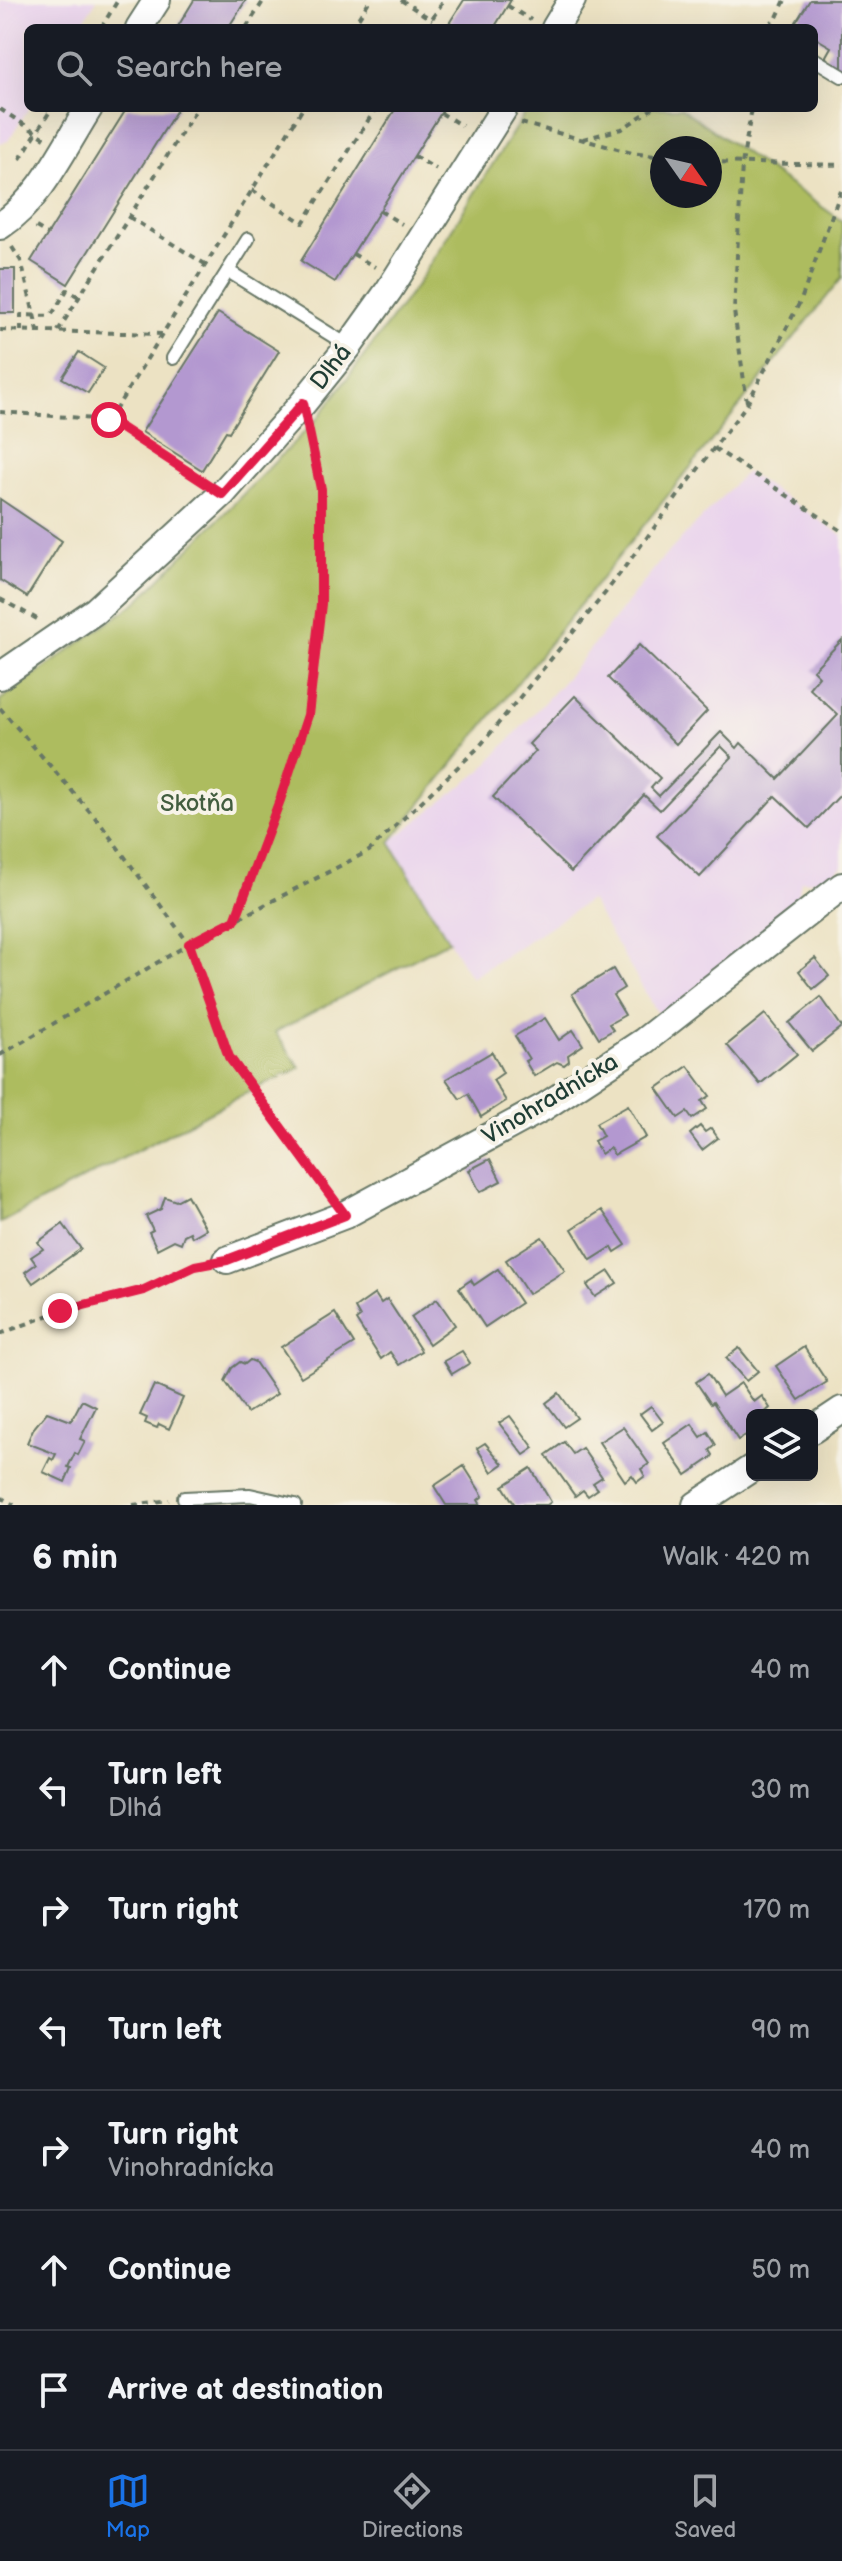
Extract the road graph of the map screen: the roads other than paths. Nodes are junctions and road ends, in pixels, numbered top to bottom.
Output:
1 (157, 0) edge
2 (572, 0) edge
3 (142, 24) edge
4 (543, 24) edge
5 (818, 61) edge
6 (842, 76) edge
7 (87, 112) edge
8 (501, 113) edge
9 (4, 232) edge
10 (248, 239) dead end
11 (226, 274) junction
12 (349, 346) junction
13 (173, 358) dead end
14 (2, 672) edge
15 (842, 886) edge
16 (227, 1260) road end
17 (842, 1410) edge
18 (818, 1426) edge
19 (746, 1472) edge
20 (184, 1498) road end
21 (295, 1505) edge
22 (696, 1505) edge

1 - 3 street
2 - 4 street
5 - 6 lane
7 - 9 street
8 - 12 street, Dlhá
10 - 11 lane
11 - 12 lane
11 - 13 lane
12 - 14 street, Dlhá
15 - 16 street, Vinohradnícka
17 - 18 street
19 - 22 street
20 - 21 lane

